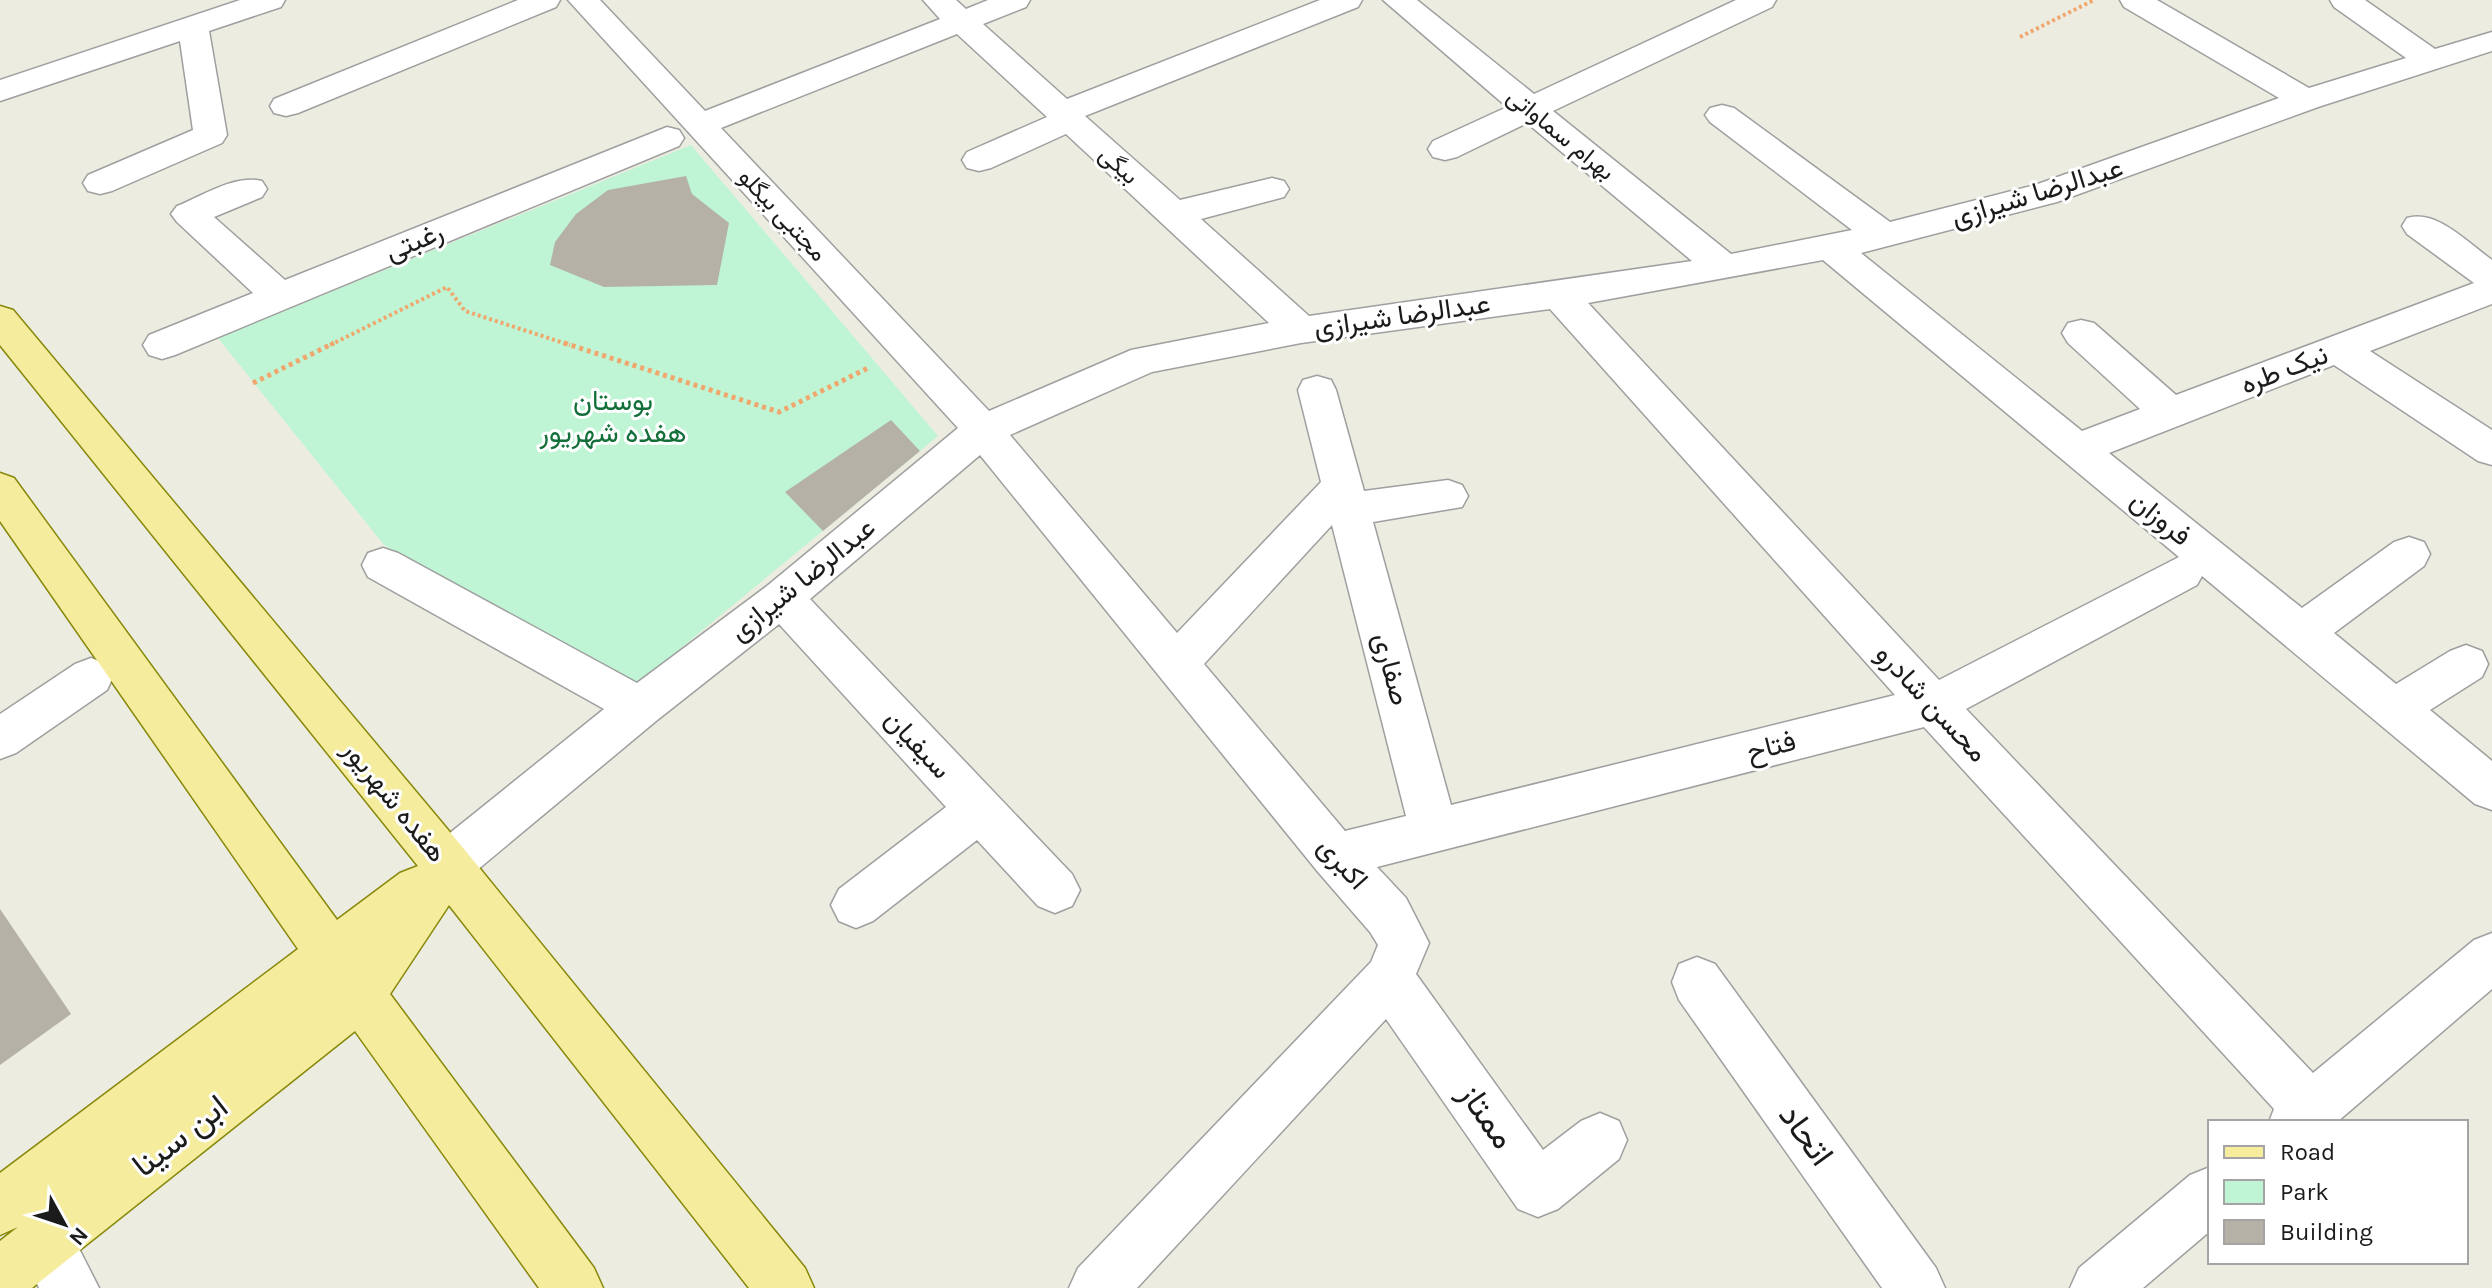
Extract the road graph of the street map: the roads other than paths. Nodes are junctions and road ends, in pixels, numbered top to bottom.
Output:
1 (270, 0) edge
2 (545, 0) edge
3 (583, 0) edge
4 (1015, 0) edge
5 (1347, 0) edge
6 (1398, 0) edge
7 (1761, 0) edge
8 (2135, 0) edge
9 (2345, 0) edge
10 (950, 11) edge
11 (193, 26) junction
12 (2492, 41) edge
13 (2429, 59) junction
14 (0, 91) edge
15 (2306, 100) junction
16 (286, 106) dead end
17 (1532, 110) junction
18 (1722, 115) dead end
19 (1065, 116) junction
20 (699, 125) junction
21 (667, 138) dead end
22 (1445, 149) dead end
23 (979, 160) dead end
24 (100, 183) dead end
25 (250, 189) dead end
26 (1272, 189) dead end
27 (1173, 214) junction
28 (2420, 226) dead end
29 (1884, 236) junction
30 (1830, 247) junction
31 (1724, 268) junction
32 (2492, 278) edge
33 (2492, 290) edge
34 (1557, 293) junction
35 (279, 296) junction
36 (0, 319) edge
37 (1301, 330) junction
38 (2081, 333) dead end
39 (162, 345) dead end
40 (2338, 349) junction
41 (1317, 390) dead end
42 (2170, 413) junction
43 (983, 430) junction
44 (2076, 449) junction
45 (2492, 450) edge
46 (0, 489) edge
47 (1448, 496) dead end
48 (1346, 497) junction
49 (2409, 554) dead end
50 (383, 565) dead end
51 (2182, 573) dead end
52 (782, 598) junction
53 (2301, 633) junction
54 (1176, 664) junction
55 (2466, 664) dead end
56 (91, 677) dead end
57 (1933, 705) junction
58 (640, 707) junction
59 (2394, 709) junction
60 (0, 739) edge
61 (2492, 789) edge
62 (980, 809) junction
63 (1434, 830) junction
64 (1335, 856) junction
65 (447, 865) junction
66 (1055, 890) dead end
67 (856, 905) dead end
68 (2492, 957) edge
69 (346, 974) junction
70 (1389, 979) junction
71 (1697, 982) dead end
72 (2303, 1116) edge
73 (1600, 1140) dead end
74 (2208, 1197) edge
75 (0, 1207) edge
76 (58, 1264) edge
77 (0, 1277) edge
78 (574, 1288) edge
79 (785, 1288) edge
80 (1098, 1288) edge
81 (1916, 1288) edge
82 (2099, 1288) edge

1 - 11 street
2 - 16 street
3 - 20 street, مجتبی بیگلو
4 - 10 street
5 - 19 street
6 - 17 street, بهرام سماواتی
7 - 17 street
8 - 15 street
9 - 13 street
10 - 19 street, بیگی
10 - 20 street
11 - 14 street
11 - 24 street
12 - 13 street, عبدالرضا شیرازی
13 - 15 street, عبدالرضا شیرازی
15 - 29 street, عبدالرضا شیرازی
17 - 22 street
17 - 31 street, بهرام سماواتی
18 - 29 street
19 - 23 street
19 - 27 street, بیگی
20 - 43 street, مجتبی بیگلو
21 - 35 street, رغبتی
25 - 35 street
26 - 27 street
27 - 37 street, بیگی
28 - 32 street
29 - 30 street, عبدالرضا شیرازی
30 - 31 street, عبدالرضا شیرازی
30 - 44 street, فروزان
31 - 34 street, عبدالرضا شیرازی
33 - 40 street, نیک طره
34 - 37 street, عبدالرضا شیرازی
34 - 57 street, محسن شادرو
35 - 39 street, رغبتی
36 - 65 main road, هفده شهریور
37 - 43 street, عبدالرضا شیرازی
38 - 42 street
40 - 42 street, نیک طره
40 - 45 street
41 - 48 street, صفاری
42 - 44 street, نیک طره
43 - 52 street, عبدالرضا شیرازی
43 - 54 street, اکبری
44 - 53 street, فروزان
46 - 69 main road
47 - 48 street
48 - 54 street
48 - 63 street, صفاری
49 - 53 street
50 - 58 street
51 - 57 street, فتاح
52 - 58 street, عبدالرضا شیرازی
52 - 62 street, سیفیان
53 - 59 street, فروزان
54 - 64 street, اکبری
55 - 59 street
56 - 60 street
57 - 63 street, فتاح
57 - 72 street, محسن شادرو
58 - 65 street, عبدالرضا شیرازی
59 - 61 street, فروزان
62 - 66 street, سیفیان
62 - 67 street
63 - 64 street, فتاح
64 - 70 street, اکبری
65 - 69 main road
65 - 79 main road, هفده شهریور
68 - 72 street
69 - 75 main road, ابن سینا
69 - 76 main road, ابن سینا
69 - 78 main road
70 - 73 street, ممتاز
70 - 80 street, اکبری
71 - 81 street, اتحاد
74 - 82 street
76 - 77 main road, ابن سینا

